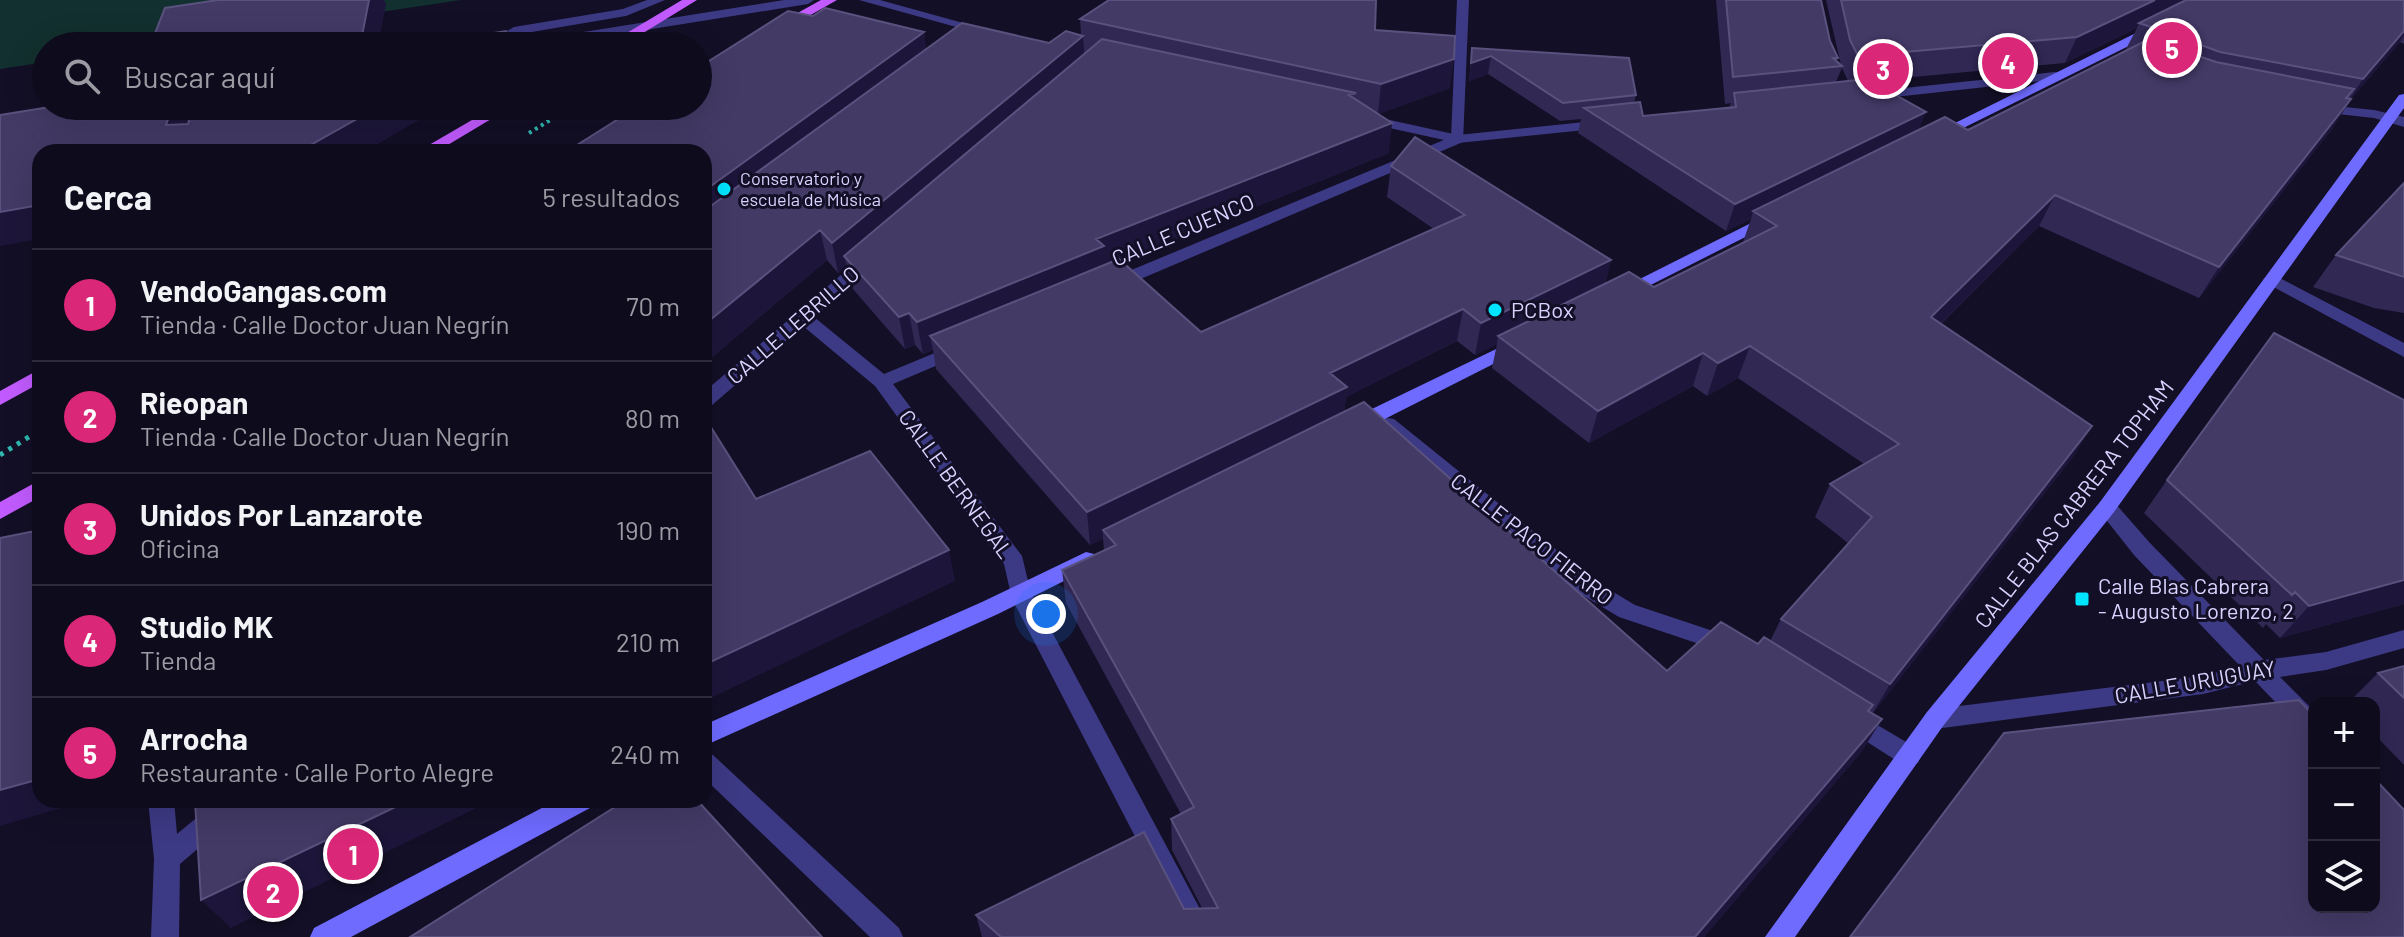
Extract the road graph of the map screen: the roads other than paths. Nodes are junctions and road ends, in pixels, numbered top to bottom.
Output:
1 (659, 0) edge
2 (691, 0) edge
3 (808, 0) edge
4 (831, 0) edge
5 (865, 0) edge
6 (1463, 0) edge
7 (2172, 19) edge
8 (647, 27) junction
9 (507, 32) edge
10 (612, 32) edge
11 (638, 32) edge
12 (769, 32) edge
13 (980, 34) edge
14 (2108, 50) junction
15 (2135, 60) edge
16 (2055, 76) junction
17 (1845, 98) edge
18 (2304, 105) edge
19 (2400, 110) edge
20 (1349, 115) edge
21 (481, 120) edge
22 (1627, 122) edge
23 (1458, 139) junction
24 (439, 144) edge
25 (1914, 147) edge
26 (1786, 210) edge
27 (887, 245) edge
28 (2272, 279) junction
29 (1098, 290) edge
30 (1602, 302) edge
31 (803, 317) junction
32 (1532, 338) edge
33 (983, 339) edge
34 (2404, 351) edge
35 (32, 380) edge
36 (882, 382) junction
37 (712, 395) edge
38 (0, 399) edge
39 (1376, 415) junction
40 (1333, 437) edge
41 (32, 492) edge
42 (2107, 507) junction
43 (0, 512) edge
44 (1105, 550) edge
45 (1020, 593) junction
46 (2404, 639) edge
47 (1754, 658) edge
48 (2260, 670) junction
49 (1831, 707) edge
50 (1935, 719) junction
51 (2308, 721) edge
52 (712, 732) edge
53 (1909, 756) junction
54 (712, 770) edge
55 (162, 808) edge
56 (227, 808) edge
57 (566, 808) edge
58 (167, 859) junction
59 (165, 937) edge
60 (324, 937) edge
61 (889, 937) edge
62 (1201, 937) edge
63 (1779, 937) edge

1 - 9 street
2 - 8 main road
3 - 8 street
4 - 12 main road
5 - 13 street
6 - 23 street
7 - 14 main road
8 - 10 street
8 - 11 main road
14 - 15 street
14 - 16 main road
16 - 17 street
16 - 25 main road
18 - 19 street
19 - 28 main road, CALLE BLAS CABRERA TOPHAM
20 - 23 street
21 - 24 main road
22 - 23 street
23 - 29 street, CALLE CUENCO
26 - 30 main road
27 - 31 street, CALLE LEBRILLO
28 - 34 street
28 - 42 main road, CALLE BLAS CABRERA TOPHAM
31 - 36 street, CALLE BERNEGAL
31 - 37 street, CALLE LEBRILLO
32 - 39 main road
33 - 36 street
35 - 38 main road
36 - 45 street, CALLE BERNEGAL
39 - 40 main road
39 - 47 street, CALLE PACO FIERRO
41 - 43 main road
42 - 48 street
42 - 50 main road, CALLE BLAS CABRERA TOPHAM
44 - 45 main road
45 - 52 main road
45 - 62 street, CALLE BERNEGAL
46 - 48 street, CALLE URUGUAY
48 - 50 street, CALLE URUGUAY
48 - 51 street
49 - 53 street
50 - 53 main road, CALLE BLAS CABRERA TOPHAM
53 - 63 main road, CALLE BLAS CABRERA TOPHAM
54 - 61 street
55 - 58 street
56 - 58 street
57 - 60 main road
58 - 59 street

